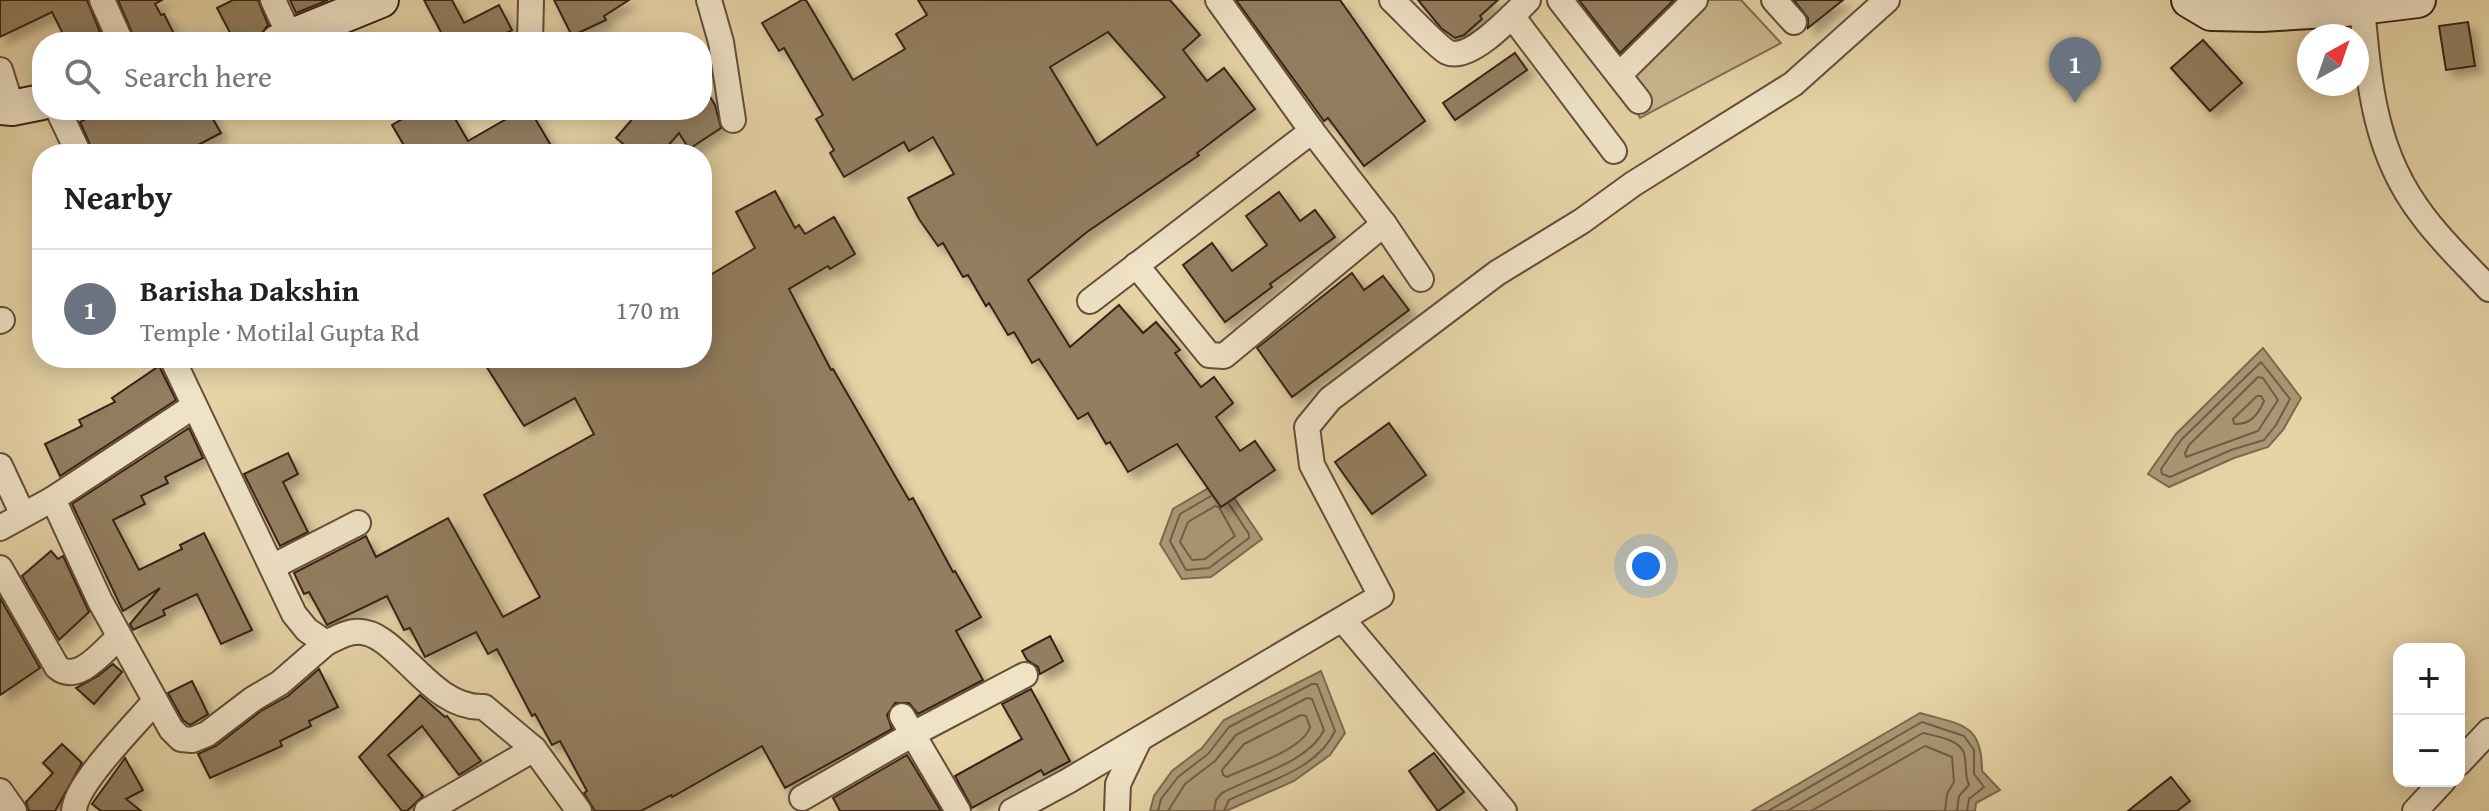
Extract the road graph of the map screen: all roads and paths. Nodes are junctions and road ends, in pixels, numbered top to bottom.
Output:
1 (102, 0) edge
2 (273, 0) edge
3 (381, 0) edge
4 (531, 0) edge
5 (709, 0) edge
6 (1218, 0) edge
7 (1392, 0) edge
8 (1560, 0) edge
9 (1695, 0) edge
10 (1774, 0) edge
11 (1887, 0) edge
12 (2189, 0) edge
13 (2418, 0) edge
14 (2362, 7) junction
15 (1520, 8) edge
16 (1794, 22) dead end
17 (116, 32) edge
18 (282, 32) edge
19 (303, 32) edge
20 (530, 32) edge
21 (0, 70) edge
22 (1619, 75) junction
23 (1639, 101) dead end
24 (18, 106) edge
25 (63, 120) edge
26 (733, 120) dead end
27 (1312, 131) junction
28 (74, 144) edge
29 (1614, 151) dead end
30 (1384, 224) junction
31 (1136, 265) junction
32 (1421, 279) dead end
33 (2489, 289) edge
34 (1090, 301) dead end
35 (177, 368) edge
36 (194, 406) junction
37 (0, 466) edge
38 (53, 499) junction
39 (23, 515) junction
40 (358, 523) dead end
41 (0, 528) edge
42 (272, 567) junction
43 (0, 568) edge
44 (1343, 620) junction
45 (119, 637) junction
46 (326, 643) junction
47 (1025, 675) dead end
48 (155, 701) junction
49 (908, 725) junction
50 (2489, 731) edge
51 (1139, 740) junction
52 (534, 749) junction
53 (2465, 757) edge
54 (2437, 787) edge
55 (0, 791) edge
56 (802, 798) dead end
57 (14, 811) edge
58 (74, 811) edge
59 (427, 811) edge
60 (579, 811) edge
61 (958, 811) edge
62 (1012, 811) edge
63 (1117, 811) edge
64 (1504, 811) edge
65 (2415, 811) edge

1 - 17 street
2 - 18 street
3 - 19 street
4 - 20 street
5 - 26 street
6 - 27 street
7 - 15 street
8 - 22 street
9 - 22 street
10 - 16 street
11 - 44 street
12 - 14 street
13 - 14 street
14 - 33 street
15 - 29 street
21 - 24 street
22 - 23 street
25 - 28 street
27 - 30 street
27 - 31 street
30 - 31 street
30 - 32 street
31 - 34 street
35 - 36 street
36 - 38 street
36 - 42 street
37 - 39 street
38 - 39 street
38 - 45 street
39 - 41 street
40 - 42 street
42 - 46 street
43 - 45 street
44 - 51 street
44 - 64 street
45 - 48 street
46 - 48 street
46 - 52 street
47 - 49 street
48 - 58 street
49 - 56 street
49 - 61 street
50 - 53 street
51 - 62 street
51 - 63 street
52 - 59 street
52 - 60 street
54 - 65 street
55 - 57 street

